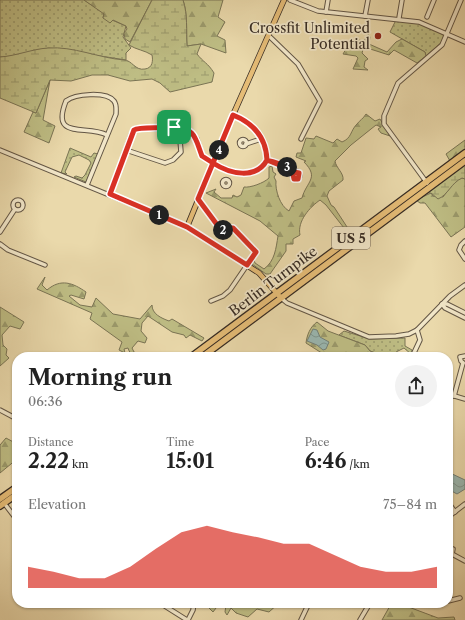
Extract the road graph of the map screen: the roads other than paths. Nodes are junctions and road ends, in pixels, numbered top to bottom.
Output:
1 (284, 0) edge
2 (290, 0) edge
3 (328, 0) edge
4 (368, 0) edge
5 (402, 0) edge
6 (434, 0) edge
7 (462, 0) edge
8 (326, 12) junction
9 (365, 16) junction
10 (427, 17) dead end
11 (399, 18) junction
12 (448, 34) junction
13 (269, 36) junction
14 (465, 42) edge
15 (233, 115) junction
16 (179, 128) junction
17 (107, 135) junction
18 (301, 139) dead end
19 (262, 140) junction
20 (246, 144) dead end
21 (0, 150) edge
22 (126, 150) junction
23 (465, 153) edge
24 (267, 160) junction
25 (465, 161) edge
26 (213, 163) junction
27 (230, 171) junction
28 (294, 172) dead end
29 (227, 180) dead end
30 (428, 184) junction
31 (87, 185) junction
32 (110, 194) junction
33 (198, 199) junction
34 (15, 209) dead end
35 (187, 227) junction
36 (0, 232) edge
37 (465, 241) edge
38 (0, 244) edge
39 (465, 259) edge
40 (45, 265) dead end
41 (247, 265) junction
42 (465, 285) edge
43 (277, 293) junction
44 (281, 298) junction
45 (211, 301) dead end
46 (442, 304) junction
47 (465, 313) edge
48 (465, 318) edge
49 (417, 330) junction
50 (213, 344) junction
51 (199, 352) edge
52 (206, 352) edge
53 (414, 352) edge
54 (465, 356) edge
55 (464, 362) edge
56 (454, 396) joint
57 (465, 399) edge
58 (0, 410) edge
59 (12, 416) edge
60 (12, 492) edge
61 (12, 497) edge
62 (2, 502) edge
63 (465, 504) edge
64 (453, 509) edge
65 (455, 512) joint
66 (12, 514) edge
67 (453, 555) edge
68 (465, 561) edge
69 (460, 598) dead end
70 (453, 600) edge
71 (168, 608) edge
72 (193, 608) edge
73 (306, 608) edge
74 (367, 608) edge
75 (188, 620) edge
76 (301, 620) edge
77 (360, 620) edge

1 - 13 main road
2 - 8 street
3 - 8 street
4 - 9 street
5 - 11 street
6 - 10 street
7 - 12 street
8 - 9 street
9 - 11 street
11 - 12 street
12 - 14 street
12 - 30 street
13 - 15 main road
13 - 18 street
15 - 19 street
15 - 26 main road
16 - 22 street
16 - 22 street
16 - 26 street
17 - 17 street
17 - 31 street
19 - 20 street
19 - 24 street
21 - 31 street
22 - 32 street
23 - 30 highway, Berlin Turnpike / US 5
24 - 27 street
24 - 28 street
25 - 30 highway, Berlin Turnpike / US 5
26 - 27 street
26 - 33 main road
27 - 29 street
30 - 43 highway, Berlin Turnpike / US 5
30 - 44 highway, Berlin Turnpike / US 5
31 - 32 street
32 - 35 street
33 - 35 main road
33 - 41 street
34 - 36 street
35 - 41 main road
37 - 39 street
38 - 40 street
41 - 43 main road
41 - 45 street
42 - 46 street
43 - 44 main road
43 - 50 highway, Berlin Turnpike / US 5
44 - 49 street
44 - 50 highway, Berlin Turnpike / US 5
46 - 47 street
46 - 48 street
46 - 49 street
49 - 53 street
50 - 51 highway, Berlin Turnpike / US 5
50 - 52 highway, Berlin Turnpike / US 5
54 - 55 street
55 - 56 street
56 - 57 street
58 - 59 street
60 - 62 highway
61 - 62 highway
62 - 66 street
63 - 65 street
64 - 65 street
67 - 68 street
69 - 70 street
71 - 75 street
72 - 75 street
73 - 76 street
74 - 77 street

